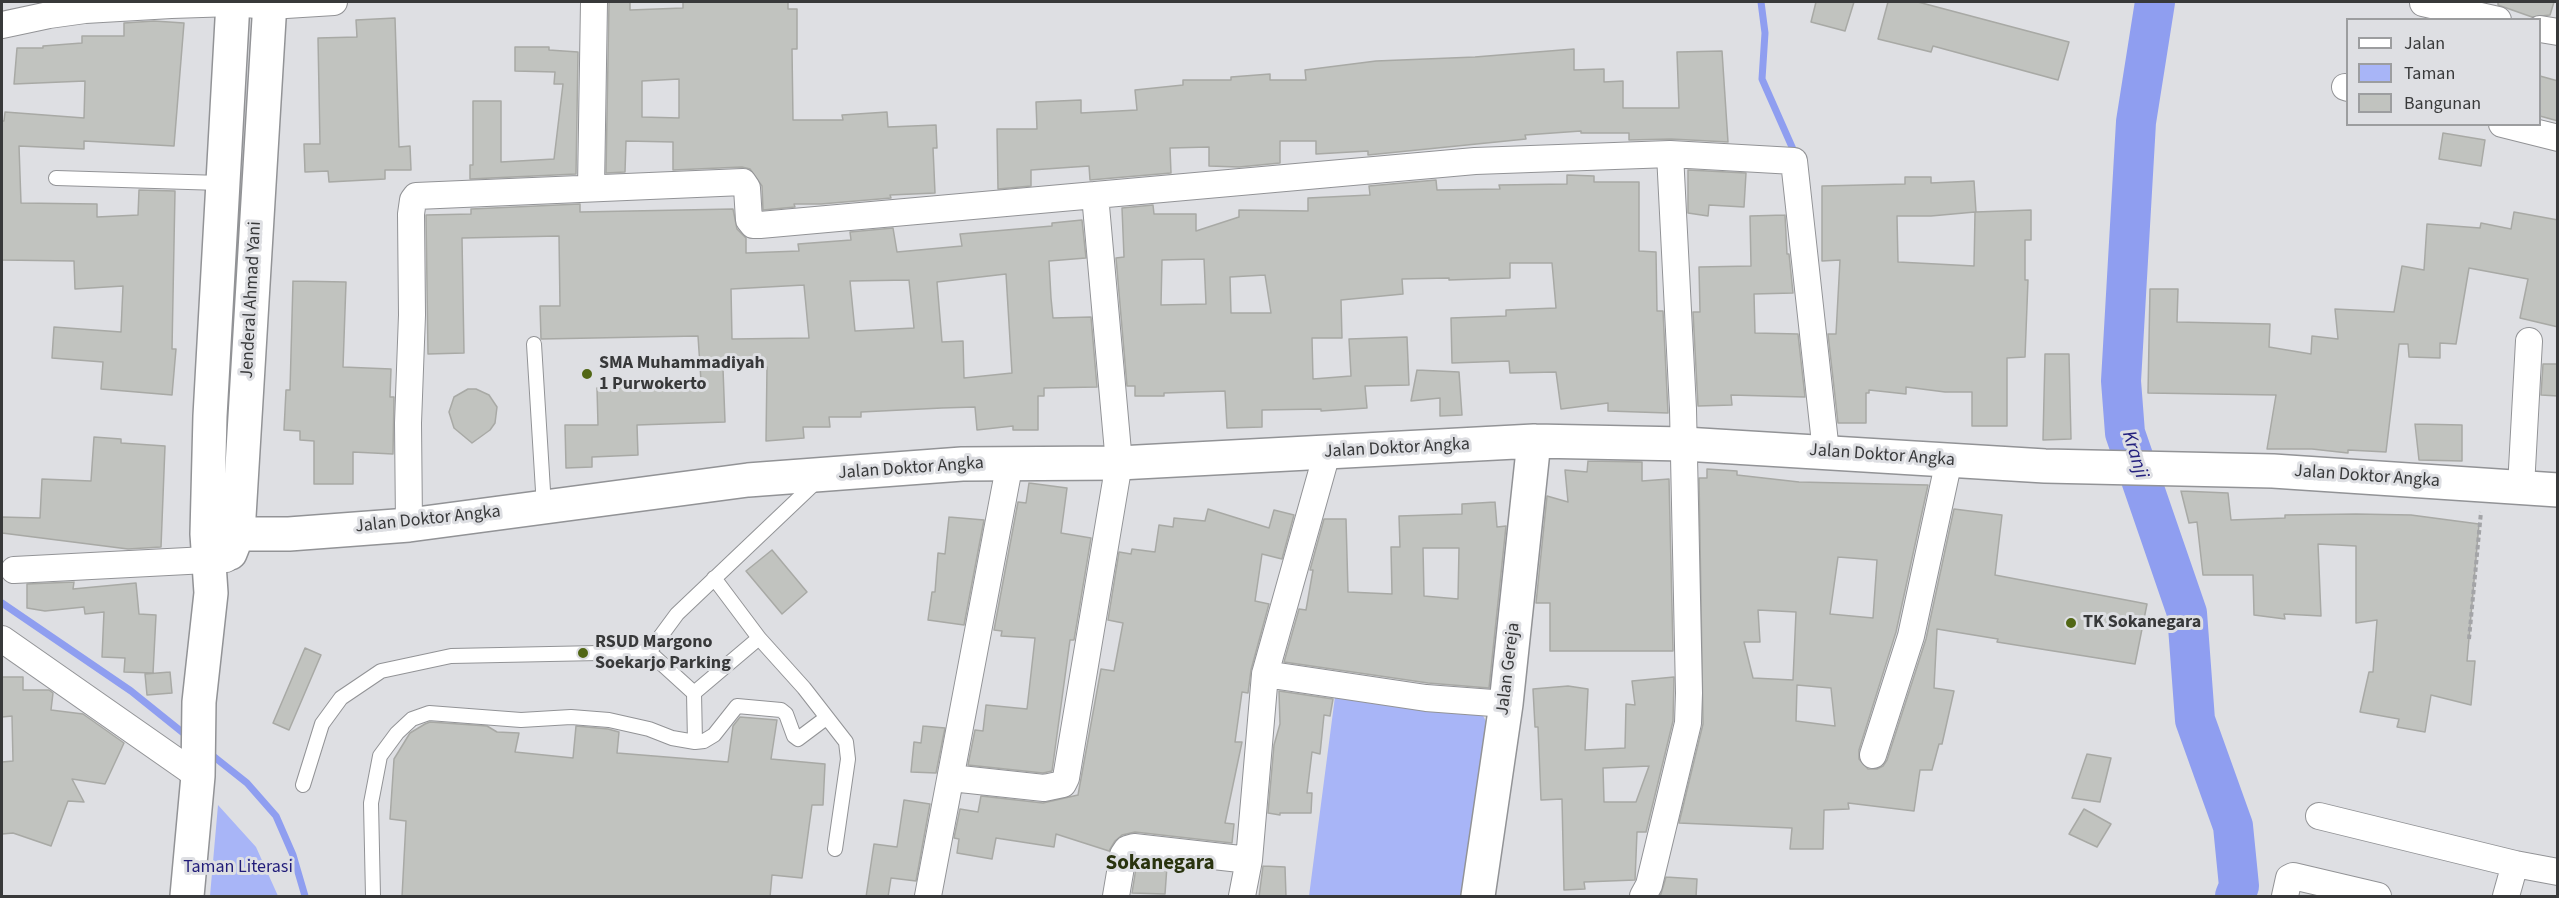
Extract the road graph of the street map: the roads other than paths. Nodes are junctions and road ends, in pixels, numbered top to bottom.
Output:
1 (233, 2) edge
2 (334, 2) edge
3 (594, 2) edge
4 (2423, 3) dead end
5 (270, 4) edge
6 (2489, 18) edge
7 (2, 24) edge
8 (2541, 29) edge
9 (2558, 33) edge
10 (2510, 126) edge
11 (2558, 138) edge
12 (1670, 154) junction
13 (56, 178) dead end
14 (221, 183) junction
15 (591, 189) junction
16 (1095, 195) junction
17 (2529, 341) dead end
18 (534, 344) dead end
19 (1534, 441) junction
20 (1684, 444) junction
21 (1826, 452) junction
22 (1328, 453) junction
23 (1949, 460) junction
24 (1010, 462) junction
25 (1119, 463) junction
26 (823, 475) junction
27 (2521, 487) junction
28 (2558, 490) edge
29 (544, 507) junction
30 (409, 525) junction
31 (220, 546) junction
32 (14, 570) dead end
33 (714, 578) junction
34 (759, 638) junction
35 (2, 639) edge
36 (649, 652) junction
37 (1264, 674) junction
38 (694, 693) junction
39 (1506, 704) junction
40 (826, 718) junction
41 (695, 742) junction
42 (1873, 755) dead end
43 (199, 773) junction
44 (951, 778) junction
45 (303, 785) dead end
46 (2319, 816) dead end
47 (835, 849) dead end
48 (1249, 860) junction
49 (2515, 864) junction
50 (2558, 872) edge
51 (187, 897) edge
52 (374, 897) edge
53 (928, 897) edge
54 (1116, 897) edge
55 (1242, 897) edge
56 (1478, 897) edge
57 (1643, 897) edge
58 (2285, 897) edge
59 (2378, 897) edge
60 (2506, 897) edge

1 - 5 street
1 - 7 street
1 - 14 street, Jenderal Ahmad Yani
2 - 5 street
3 - 15 street
4 - 6 street
5 - 31 street, Jenderal Ahmad Yani
8 - 9 street
10 - 11 street
12 - 16 street
12 - 20 street
12 - 21 street
13 - 14 lane
14 - 31 street, Jenderal Ahmad Yani
15 - 16 street
15 - 30 street
16 - 25 street
17 - 27 street
18 - 29 lane
19 - 20 street, Jalan Doktor Angka
19 - 22 street, Jalan Doktor Angka
19 - 39 street, Jalan Gereja
20 - 21 street, Jalan Doktor Angka
20 - 57 street
21 - 23 street, Jalan Doktor Angka
22 - 25 street, Jalan Doktor Angka
22 - 37 street
23 - 27 street, Jalan Doktor Angka
23 - 42 street
24 - 25 street, Jalan Doktor Angka
24 - 26 street, Jalan Doktor Angka
24 - 44 street
25 - 44 street
26 - 29 street, Jalan Doktor Angka
26 - 33 lane
27 - 28 street, Jalan Doktor Angka
29 - 30 street, Jalan Doktor Angka
30 - 31 street, Jalan Doktor Angka
31 - 32 street
31 - 43 street, Jenderal Ahmad Yani
33 - 34 lane
33 - 36 lane
34 - 38 lane
34 - 40 lane
35 - 43 street
36 - 38 lane
36 - 45 lane
37 - 39 street
37 - 48 street
38 - 41 lane
39 - 56 street, Jalan Gereja
40 - 41 lane
40 - 47 lane
41 - 52 lane
43 - 51 street, Jenderal Ahmad Yani
44 - 53 street
46 - 49 street
48 - 54 street
48 - 55 street
49 - 50 street
49 - 60 street
58 - 59 street

